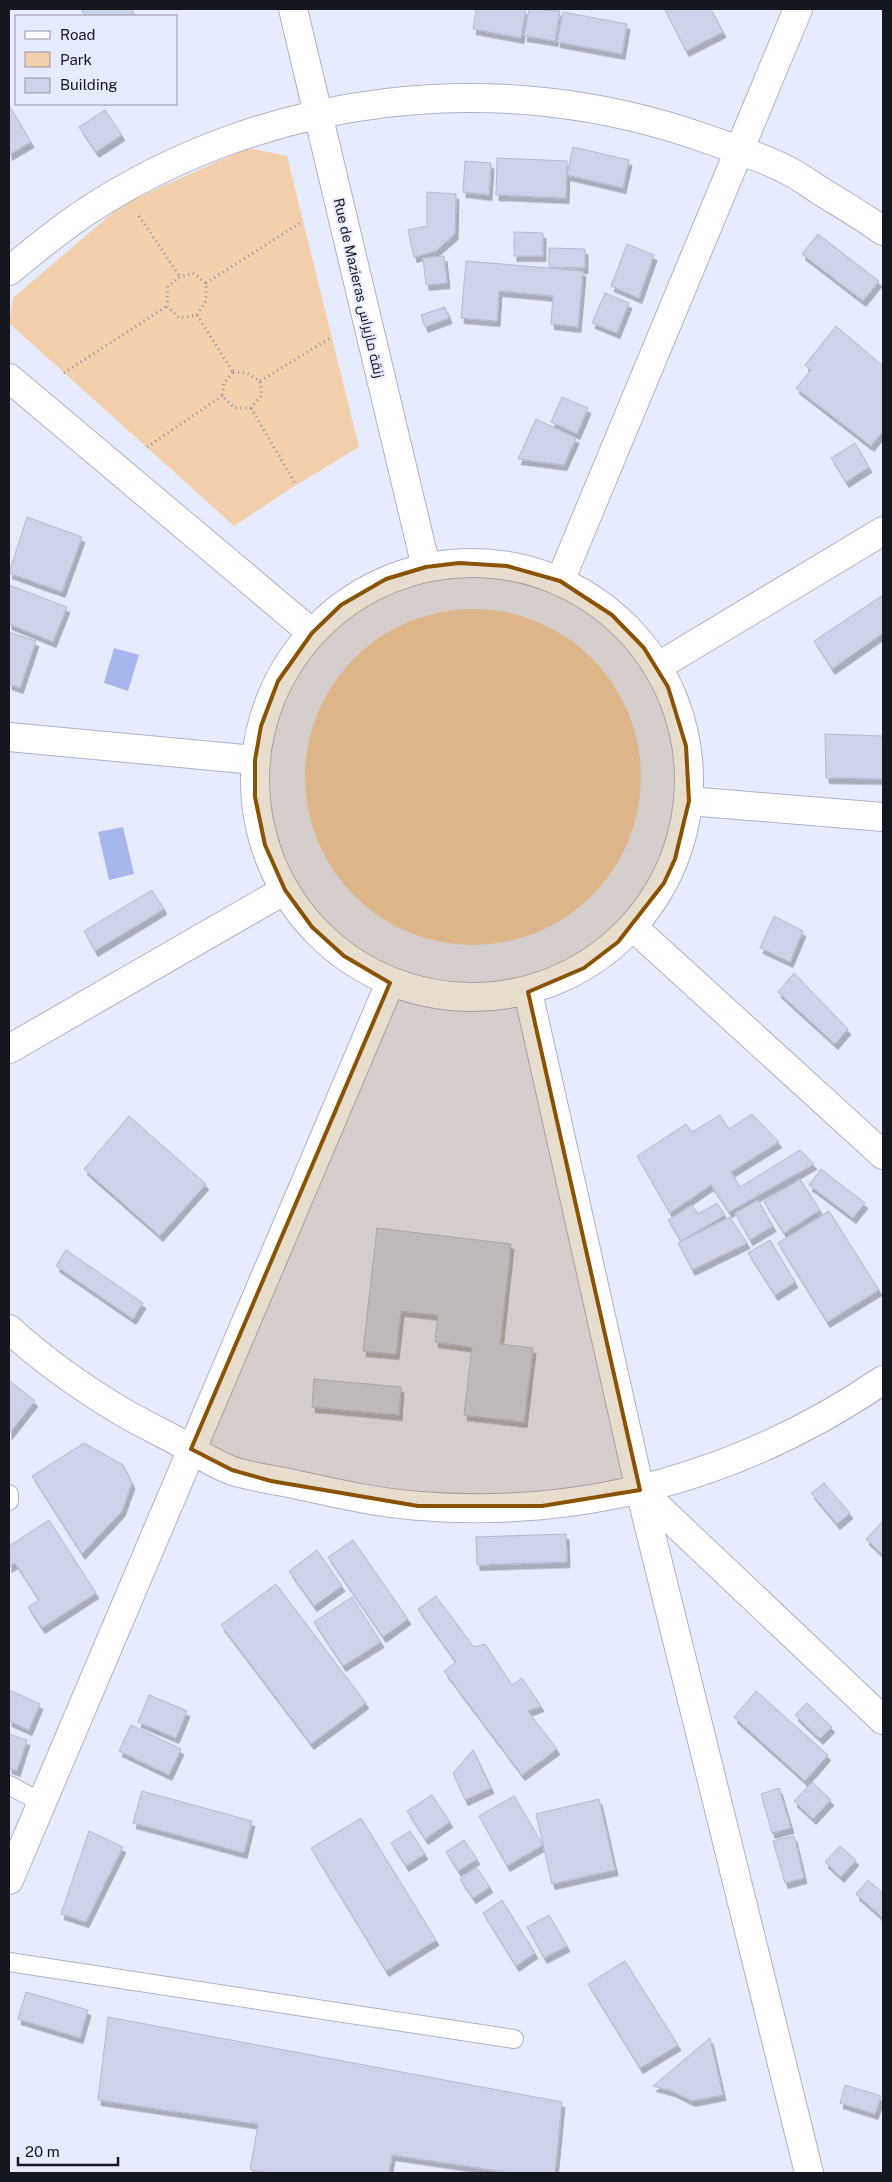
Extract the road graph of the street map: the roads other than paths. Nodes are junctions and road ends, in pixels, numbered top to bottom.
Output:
1 (293, 9) edge
2 (798, 9) edge
3 (318, 114) junction
4 (738, 151) junction
5 (883, 231) edge
6 (9, 271) edge
7 (9, 378) edge
8 (883, 531) edge
9 (426, 567) junction
10 (560, 581) junction
11 (312, 634) junction
12 (657, 666) junction
13 (9, 737) edge
14 (255, 760) junction
15 (689, 801) junction
16 (883, 817) edge
17 (285, 890) junction
18 (633, 927) junction
19 (390, 983) junction
20 (528, 992) junction
21 (9, 1049) edge
22 (883, 1155) edge
23 (9, 1329) edge
24 (883, 1380) edge
25 (191, 1450) junction
26 (640, 1490) junction
27 (9, 1494) edge
28 (9, 1502) edge
29 (883, 1720) edge
30 (9, 1785) edge
31 (42, 1803) junction
32 (15, 1848) edge
33 (9, 1880) edge
34 (9, 1962) edge
35 (514, 2039) dead end
36 (809, 2173) edge

1 - 3 street, Rue de Mazieras زنقة مازيراس
2 - 4 street
3 - 4 street
3 - 6 street
3 - 9 street, Rue de Mazieras زنقة مازيراس
4 - 5 street
4 - 10 street
7 - 11 street
8 - 12 street
9 - 10 street
9 - 11 street
10 - 12 street
11 - 14 street
12 - 15 street
13 - 14 street
14 - 17 street
15 - 16 street
15 - 18 street
17 - 19 street
17 - 21 street
18 - 20 street
18 - 22 street
19 - 20 street
19 - 25 street
20 - 26 street
23 - 25 street
24 - 26 street
25 - 26 street
25 - 31 street
26 - 29 street
26 - 36 street
27 - 28 lane
30 - 31 lane
31 - 32 street
32 - 33 street
34 - 35 lane

